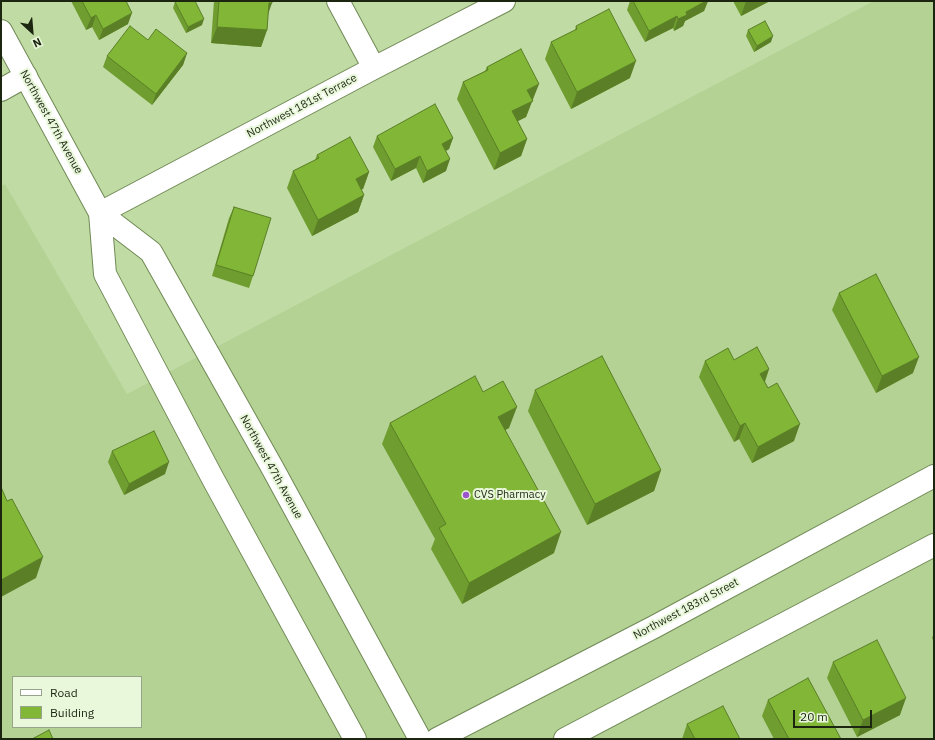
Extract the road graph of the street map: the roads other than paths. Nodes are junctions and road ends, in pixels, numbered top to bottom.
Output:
1 (338, 1) edge
2 (504, 1) edge
3 (1, 31) edge
4 (374, 68) junction
5 (26, 76) junction
6 (1, 90) edge
7 (100, 213) junction
8 (934, 476) edge
9 (934, 545) edge
10 (355, 739) edge
11 (420, 739) edge
12 (437, 739) edge
13 (565, 739) edge

1 - 4 main road
2 - 4 main road, Northwest 181st Terrace
3 - 5 main road, Northwest 47th Avenue
4 - 7 main road, Northwest 181st Terrace
5 - 6 main road
5 - 7 main road, Northwest 47th Avenue
7 - 10 main road, Northwest 47th Avenue
7 - 11 main road, Northwest 47th Avenue
8 - 12 main road, Northwest 183rd Street
9 - 13 main road

